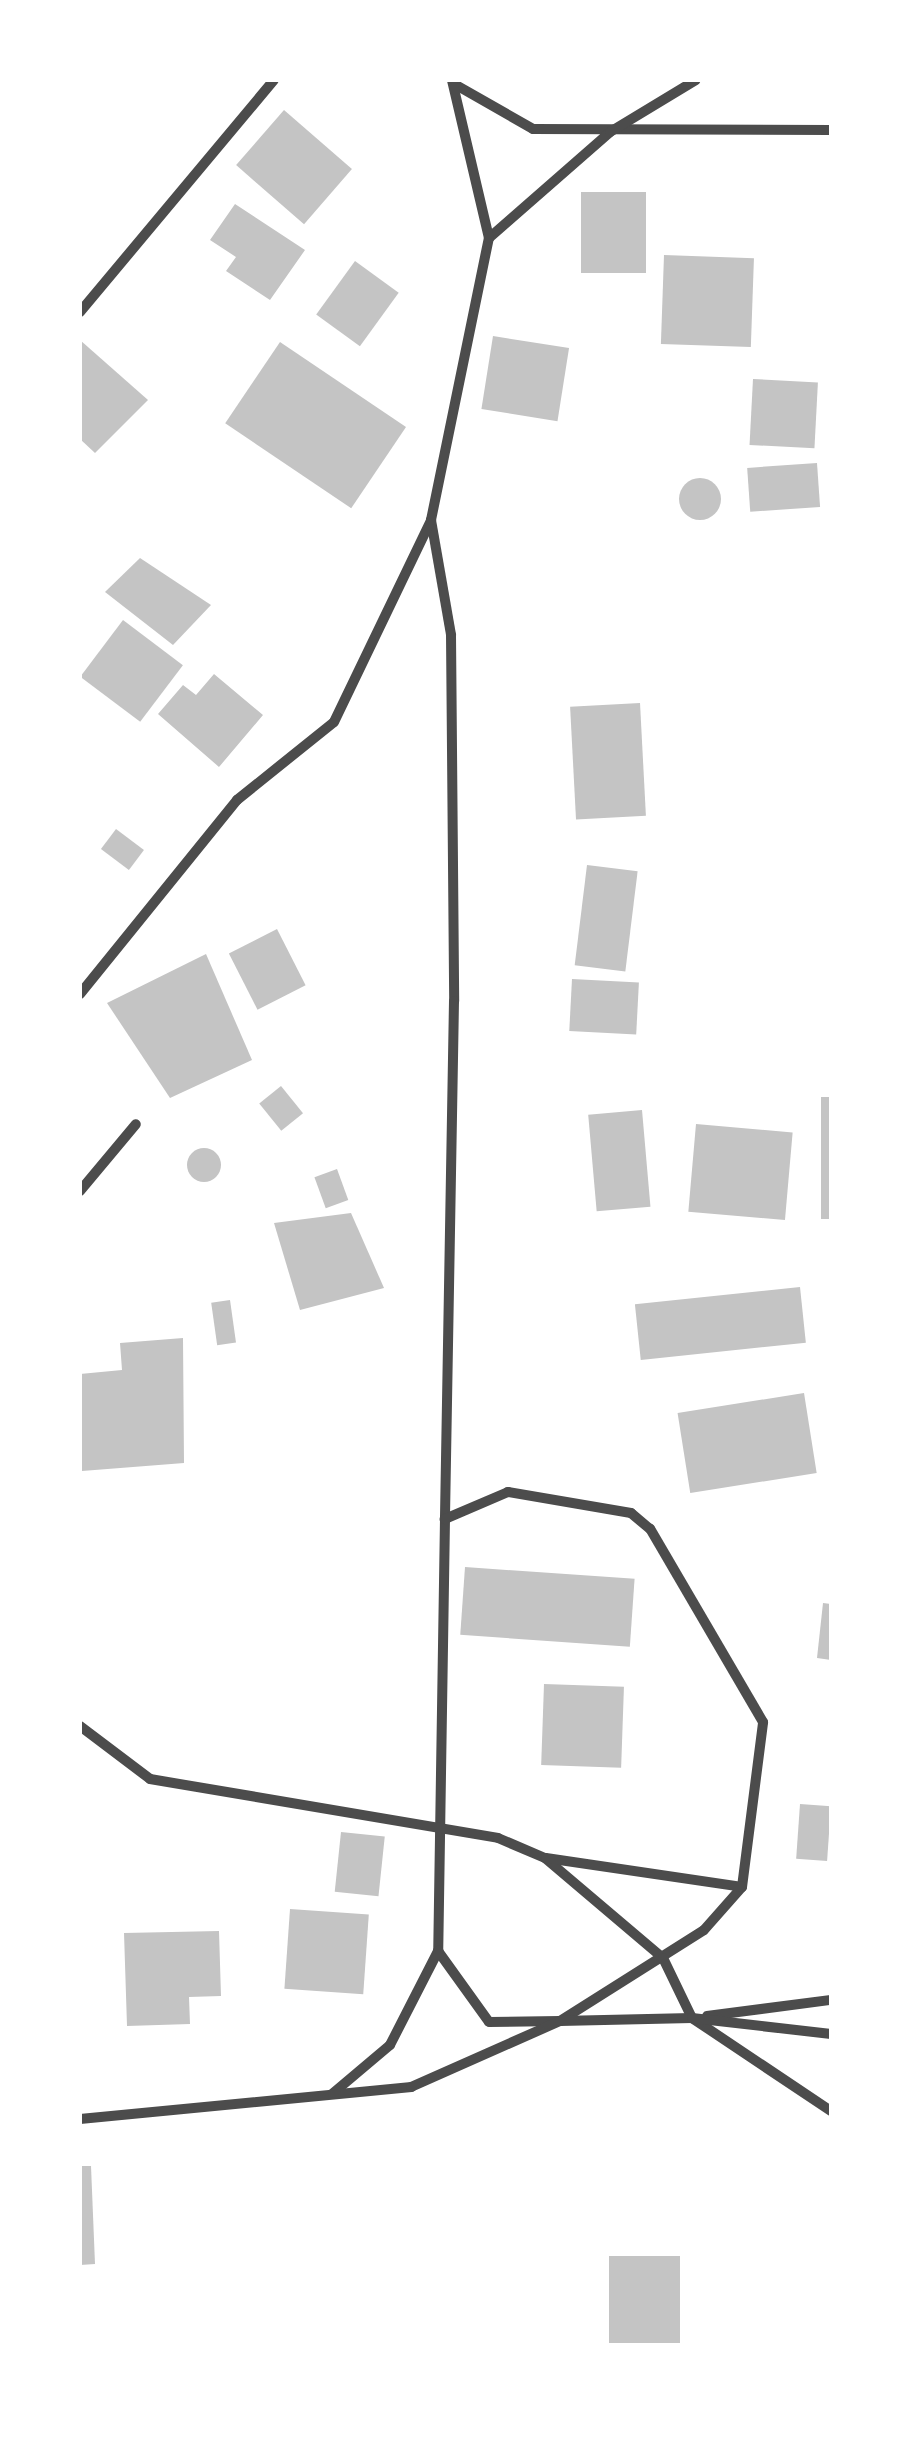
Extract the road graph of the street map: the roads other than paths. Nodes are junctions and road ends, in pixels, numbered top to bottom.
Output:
1 (274, 80) edge
2 (696, 80) edge
3 (454, 82) edge
4 (831, 130) edge
5 (610, 132) junction
6 (489, 238) junction
7 (80, 312) edge
8 (431, 520) junction
9 (80, 994) edge
10 (136, 1124) dead end
11 (80, 1192) edge
12 (445, 1519) junction
13 (80, 1726) edge
14 (440, 1828) junction
15 (545, 1858) junction
16 (742, 1887) junction
17 (438, 1950) junction
18 (663, 1958) junction
19 (831, 2000) edge
20 (692, 2018) junction
21 (560, 2022) junction
22 (831, 2034) edge
23 (331, 2094) junction
24 (831, 2111) edge
25 (80, 2118) edge

1 - 7 street
2 - 5 street
3 - 5 street
3 - 6 street
4 - 5 street
5 - 6 street
6 - 8 street
8 - 9 street
8 - 12 street
10 - 11 street
12 - 14 street
12 - 16 street
13 - 14 street
14 - 15 street
14 - 17 street
15 - 16 street
15 - 18 street
16 - 18 street
17 - 21 street
17 - 23 street
18 - 20 street
18 - 21 street
19 - 20 street
20 - 21 street
20 - 22 street
20 - 24 street
21 - 23 street
23 - 25 street

